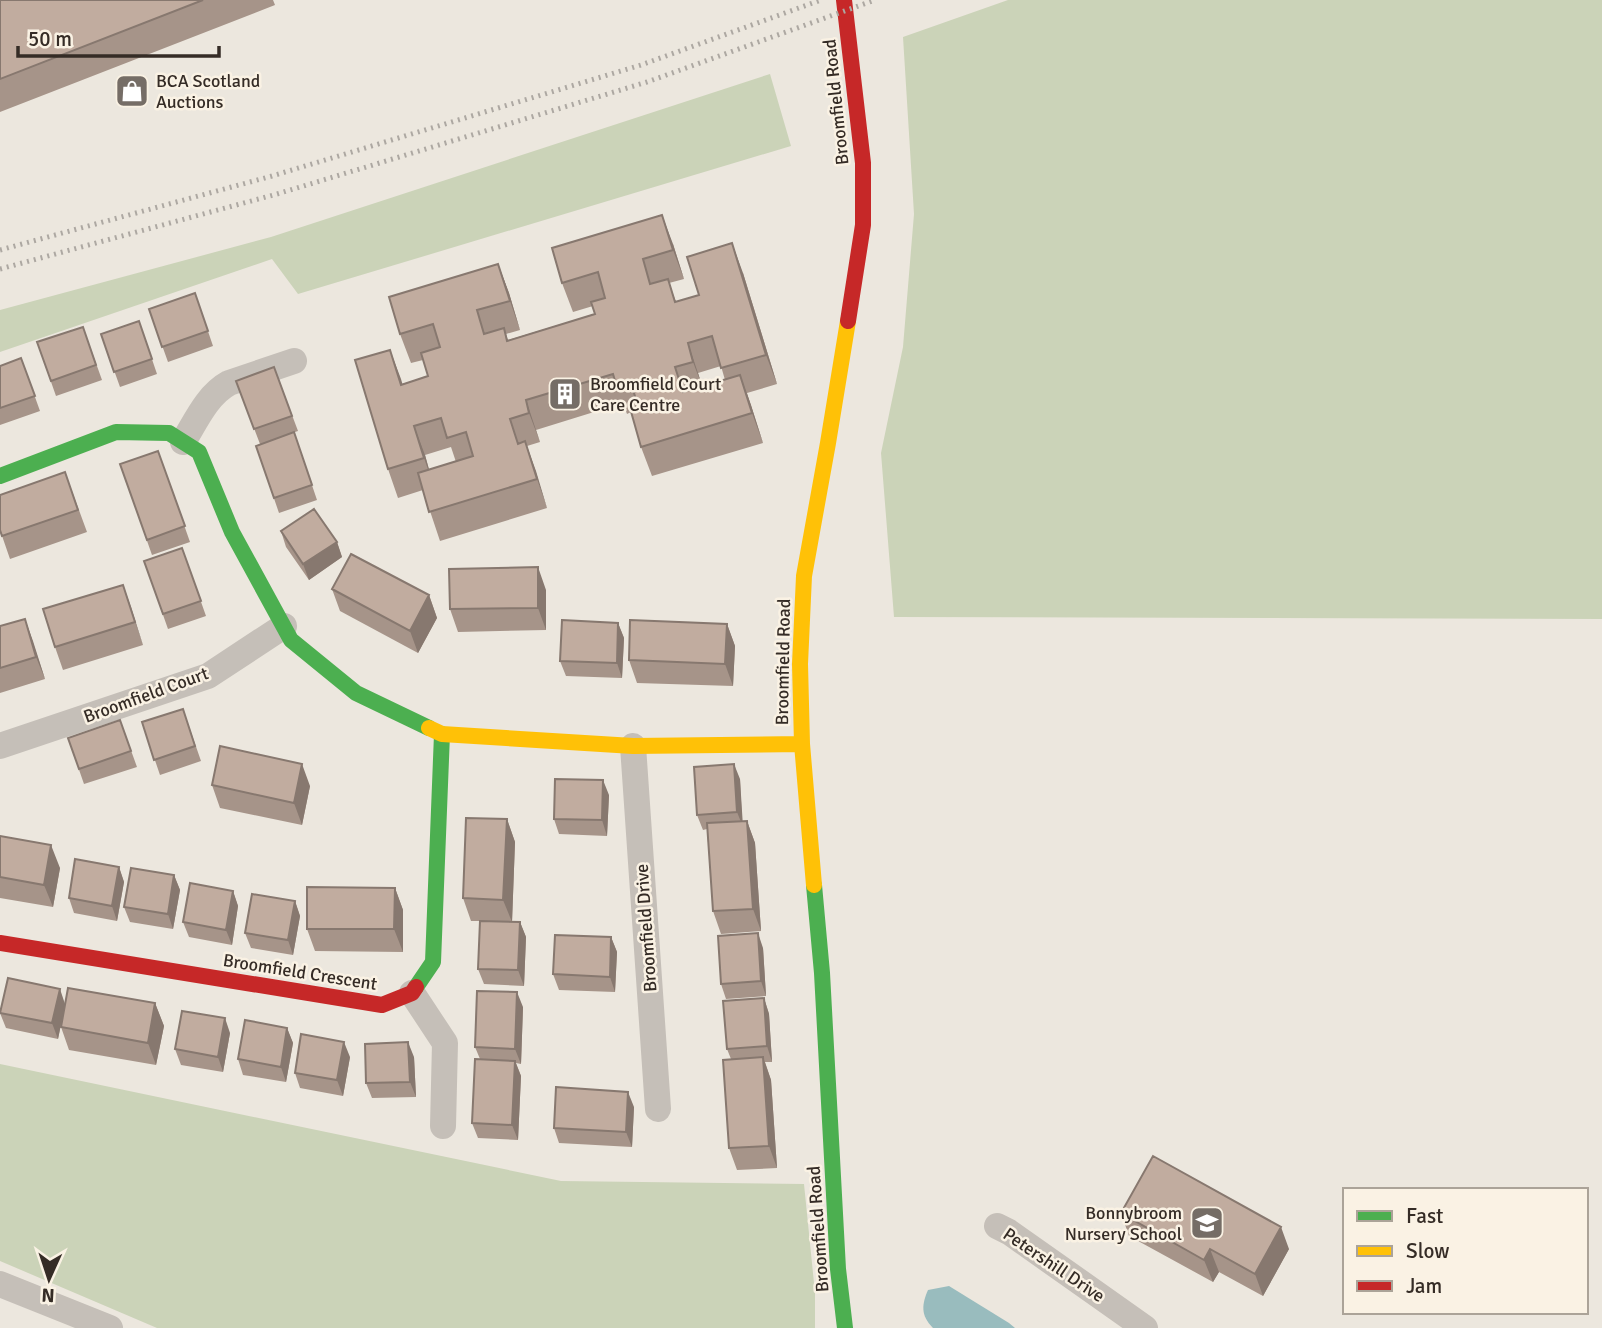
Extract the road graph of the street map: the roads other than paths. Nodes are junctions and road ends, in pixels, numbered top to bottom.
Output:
1 (844, 0) edge
2 (295, 361) dead end
3 (183, 442) junction
4 (0, 475) edge
5 (284, 626) junction
6 (442, 734) junction
7 (802, 744) junction
8 (0, 746) edge
9 (633, 746) junction
10 (0, 943) edge
11 (412, 993) junction
12 (658, 1109) dead end
13 (443, 1126) dead end
14 (997, 1226) dead end
15 (0, 1284) edge
16 (110, 1328) edge
17 (845, 1328) edge
18 (1145, 1328) edge

1 - 7 street, Broomfield Road
2 - 3 street
3 - 4 street
3 - 5 street
5 - 6 street
5 - 8 street, Broomfield Court
6 - 9 street
6 - 11 street
7 - 9 street
7 - 17 street, Broomfield Road
9 - 12 street, Broomfield Drive
10 - 11 street, Broomfield Crescent
11 - 13 street
14 - 18 street, Petershill Drive
15 - 16 street

